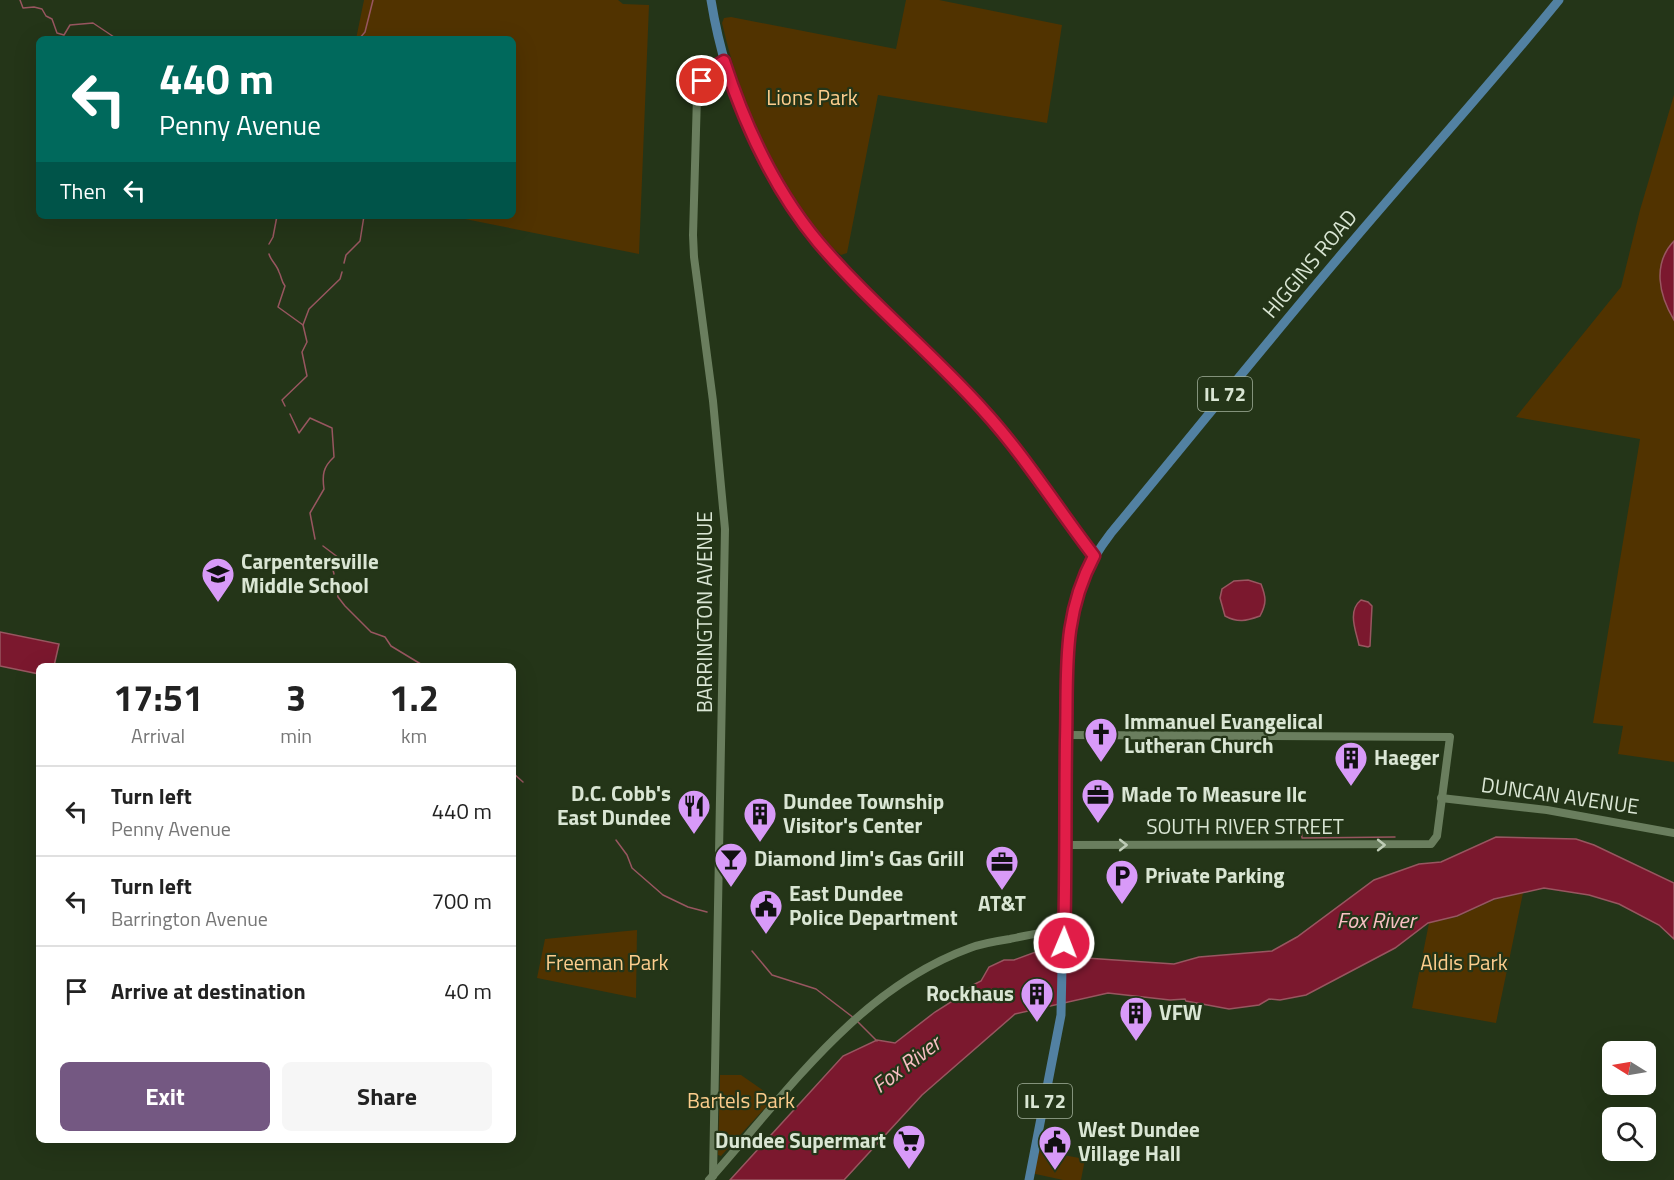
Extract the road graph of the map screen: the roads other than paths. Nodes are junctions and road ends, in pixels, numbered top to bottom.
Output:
1 (711, 0) edge
2 (1558, 0) edge
3 (724, 61) junction
4 (1094, 556) junction
5 (1066, 735) junction
6 (1441, 798) junction
7 (1674, 832) edge
8 (1065, 845) junction
9 (1064, 931) junction
10 (711, 1178) edge
11 (1029, 1180) edge

1 - 3 main road
2 - 4 main road, HIGGINS ROAD / IL 72
3 - 4 main road
3 - 10 street, BARRINGTON AVENUE
4 - 5 main road, IL 72
5 - 6 street
5 - 8 main road, IL 72
6 - 7 street, DUNCAN AVENUE
8 -> 6 street, SOUTH RIVER STREET
8 - 9 main road, IL 72
9 - 10 street
9 - 11 main road, IL 72

